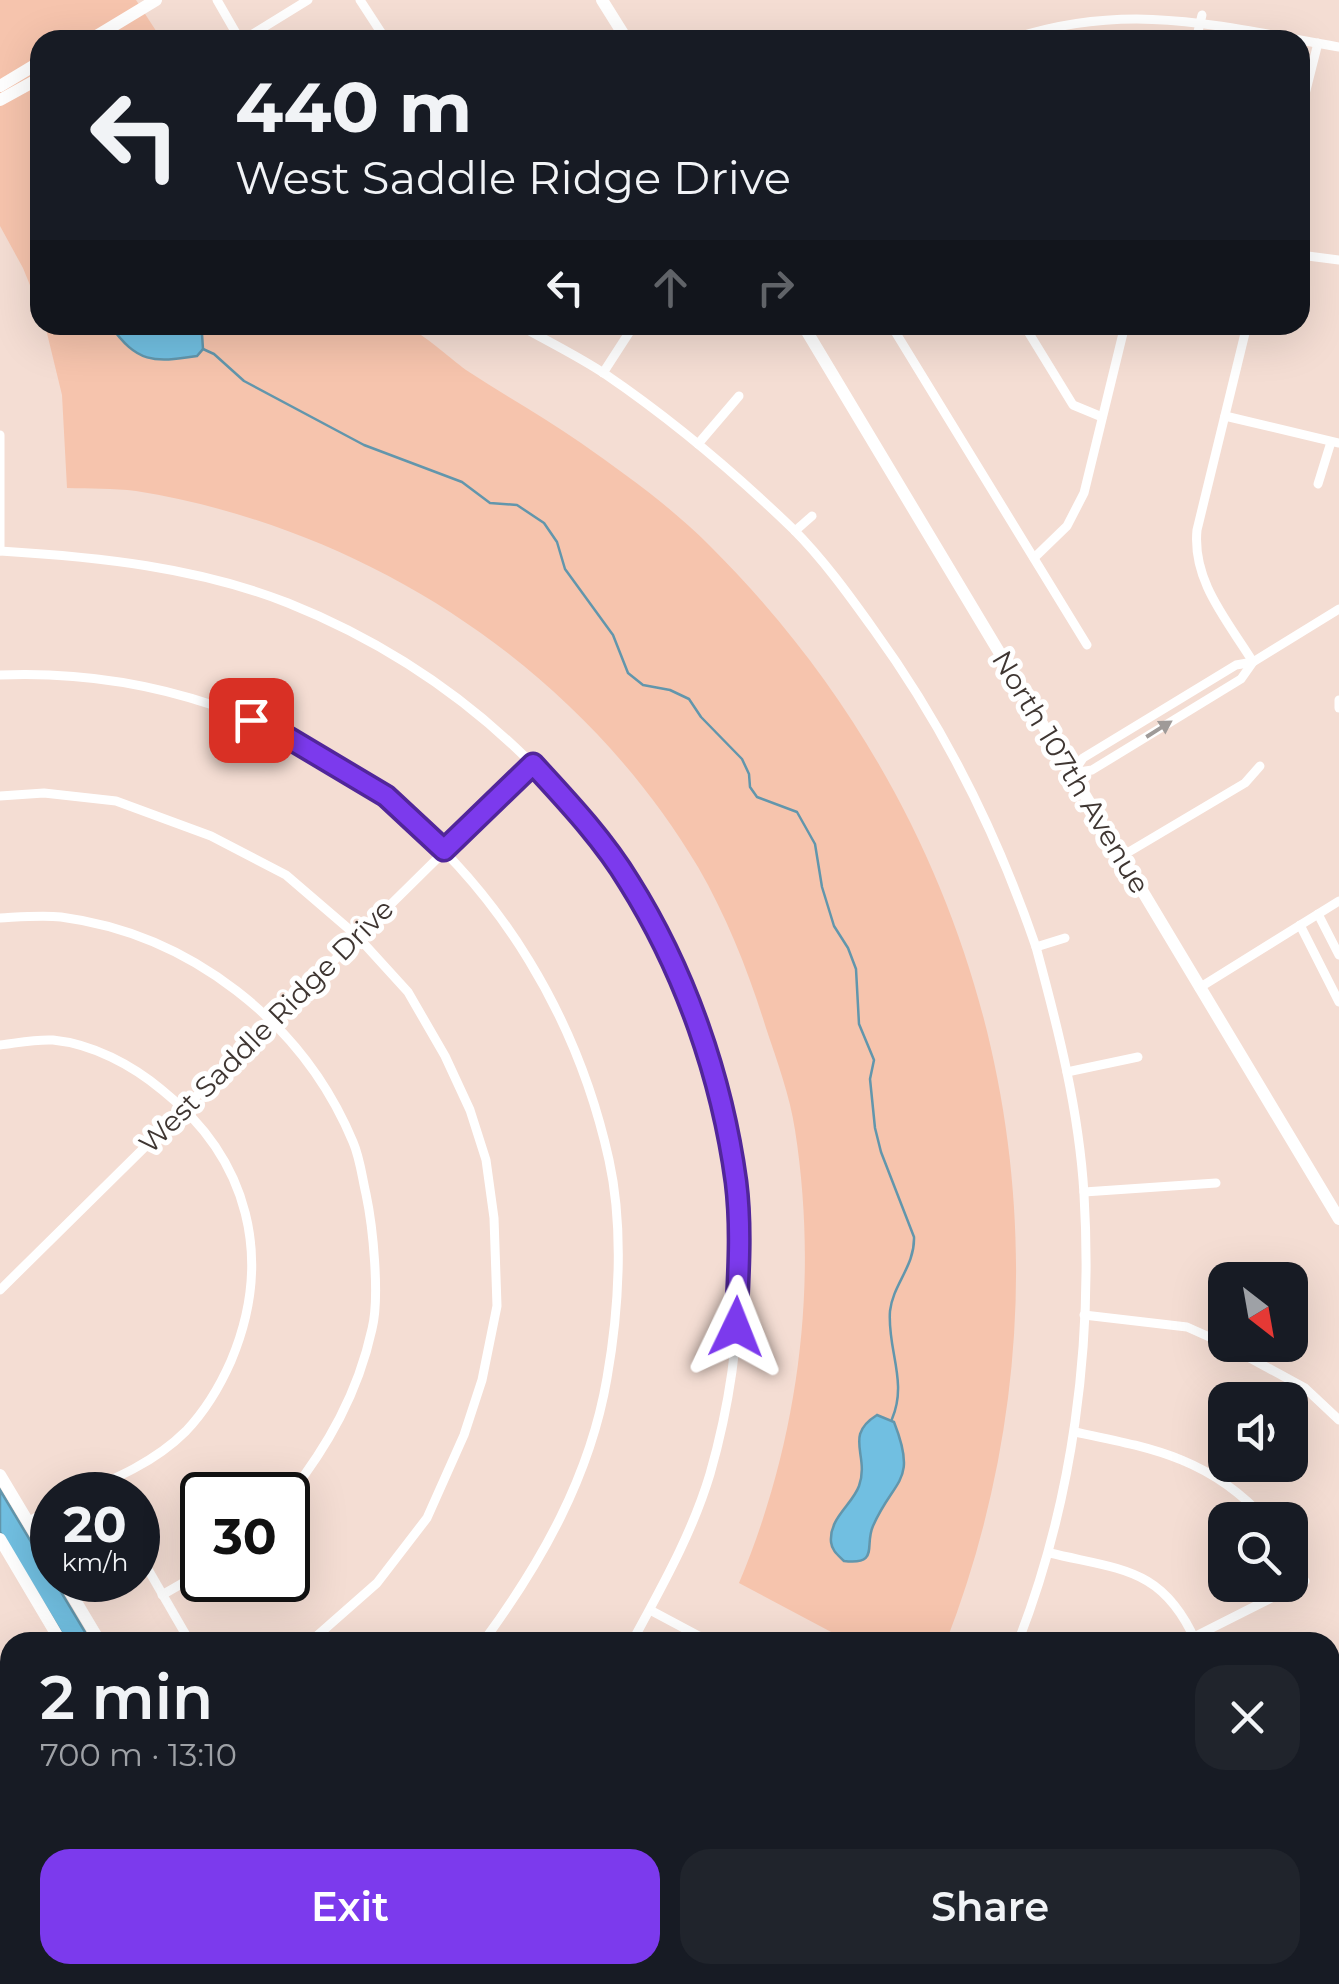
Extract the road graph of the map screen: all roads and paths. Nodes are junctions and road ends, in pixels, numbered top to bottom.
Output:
1 (156, 0) edge
2 (217, 0) edge
3 (308, 0) edge
4 (360, 0) edge
5 (602, 0) edge
6 (1172, 8) dead end
7 (1070, 13) dead end
8 (1202, 15) junction
9 (106, 30) edge
10 (235, 30) edge
11 (258, 30) edge
12 (380, 30) edge
13 (621, 30) edge
14 (1025, 30) edge
15 (1198, 30) edge
16 (1264, 30) edge
17 (1310, 41) edge
18 (1318, 43) junction
19 (1339, 46) edge
20 (30, 68) edge
21 (1310, 75) edge
22 (30, 84) edge
23 (0, 86) edge
24 (0, 100) edge
25 (1310, 256) edge
26 (1339, 260) edge
27 (536, 335) edge
28 (628, 335) edge
29 (809, 335) edge
30 (898, 335) edge
31 (1030, 335) edge
32 (1122, 335) edge
33 (1245, 335) edge
34 (603, 373) junction
35 (739, 396) dead end
36 (1226, 416) junction
37 (1102, 417) junction
38 (0, 435) edge
39 (1335, 442) edge
40 (698, 444) junction
41 (1318, 484) dead end
42 (812, 516) dead end
43 (795, 531) junction
44 (0, 551) edge
45 (1034, 558) junction
46 (1339, 609) edge
47 (1087, 645) dead end
48 (1253, 662) junction
49 (0, 675) edge
50 (533, 764) junction
51 (1260, 766) dead end
52 (1073, 773) junction
53 (0, 796) edge
54 (444, 850) junction
55 (1122, 856) junction
56 (1339, 901) edge
57 (1318, 914) junction
58 (0, 918) edge
59 (1300, 925) junction
60 (357, 936) junction
61 (1064, 938) dead end
62 (1036, 948) junction
63 (1339, 954) edge
64 (1199, 988) junction
65 (1339, 1002) edge
66 (273, 1020) junction
67 (0, 1044) edge
68 (1138, 1056) dead end
69 (1068, 1072) junction
70 (184, 1107) junction
71 (1216, 1184) dead end
72 (1084, 1192) junction
73 (1339, 1219) edge
74 (0, 1290) edge
75 (1084, 1314) junction
76 (1208, 1336) edge
77 (1262, 1362) edge
78 (1339, 1420) edge
79 (1074, 1432) junction
80 (131, 1472) edge
81 (305, 1472) edge
82 (0, 1475) edge
83 (1245, 1502) edge
84 (28, 1522) joint
85 (30, 1525) edge
86 (0, 1539) edge
87 (1050, 1553) junction
88 (180, 1585) edge
89 (160, 1591) edge
90 (162, 1595) junction
91 (76, 1602) edge
92 (1265, 1602) edge
93 (650, 1610) junction
94 (55, 1632) edge
95 (94, 1632) edge
96 (184, 1632) edge
97 (322, 1632) edge
98 (490, 1632) edge
99 (638, 1632) edge
100 (691, 1632) edge
101 (1022, 1632) edge
102 (1191, 1632) edge
103 (1210, 1632) edge

1 - 9 main road
2 - 10 street
3 - 11 street
4 - 12 street
5 - 13 main road
6 - 8 street
7 - 14 street
8 - 15 street
8 - 16 street
17 - 18 street
18 - 19 street
18 - 21 street
20 - 23 main road
22 - 24 main road
25 - 26 street
27 - 34 street
28 - 34 street
29 - 52 main road, North 107th Avenue
30 - 45 street
31 - 37 street
32 - 37 street
33 - 36 street
34 - 40 street
35 - 40 street
36 - 39 street
36 - 48 street
37 - 45 street
38 - 44 street
39 - 41 street
40 - 43 street
42 - 43 street
43 - 62 street
44 - 50 street
45 - 47 street
46 - 48 street
48 - 52 street
49 - 54 street
50 - 54 street, West Saddle Ridge Drive
50 - 93 street
51 - 55 street
52 - 55 main road, North 107th Avenue
53 - 60 street
54 - 60 street, West Saddle Ridge Drive
54 - 98 street
55 - 64 main road, North 107th Avenue
56 - 57 street
57 - 59 street
57 - 63 street
58 - 66 street
59 - 64 street
59 - 65 street
60 - 66 street, West Saddle Ridge Drive
60 - 97 street
61 - 62 street
62 - 69 street
64 - 73 main road, North 107th Avenue
66 - 70 street, West Saddle Ridge Drive
66 - 81 street
67 - 70 street
68 - 69 street
69 - 72 street
70 - 74 street, West Saddle Ridge Drive
70 - 80 street
71 - 72 street
72 - 75 street
75 - 76 street
75 - 79 street
77 - 78 street
79 - 83 street
79 - 87 street
82 - 84 main road
84 - 85 main road
86 - 94 main road
87 - 101 street
87 - 102 street
88 - 90 street
89 - 90 street
90 - 96 street
91 - 95 main road
92 - 103 street
93 - 99 street
93 - 100 street

